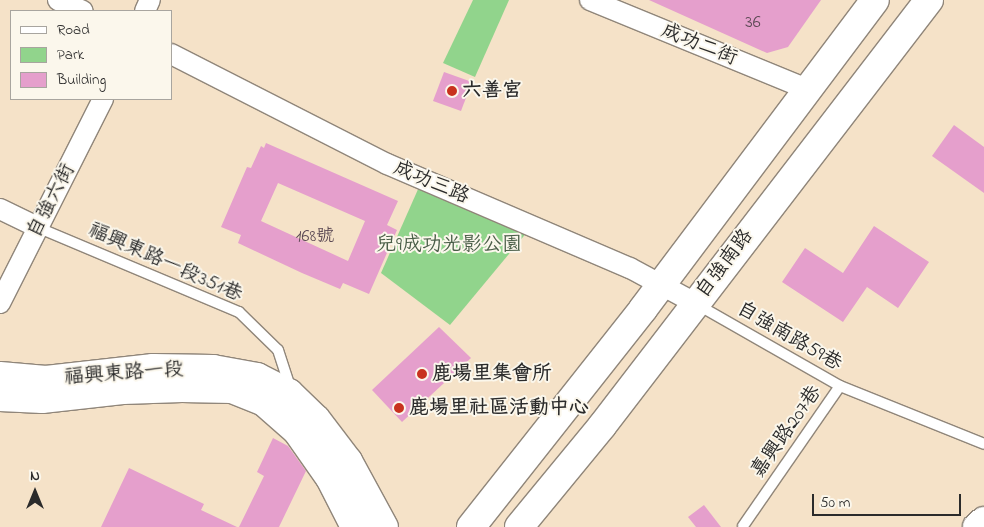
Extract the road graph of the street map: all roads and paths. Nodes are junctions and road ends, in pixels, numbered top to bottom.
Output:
1 (58, 0) edge
2 (590, 0) edge
3 (875, 0) edge
4 (929, 0) edge
5 (81, 10) edge
6 (172, 55) edge
7 (808, 89) junction
8 (103, 100) edge
9 (0, 209) edge
10 (39, 228) junction
11 (661, 285) junction
12 (0, 303) edge
13 (695, 303) junction
14 (0, 376) edge
15 (840, 386) junction
16 (0, 397) edge
17 (293, 397) junction
18 (984, 444) edge
19 (984, 521) edge
20 (743, 526) edge
21 (355, 527) edge
22 (384, 527) edge
23 (471, 527) edge
24 (519, 527) edge
25 (977, 527) edge

1 - 5 street
2 - 7 street, 成功二街
3 - 7 main road, 自強南路
4 - 13 main road, 自強南路
6 - 11 street, 成功三路
7 - 11 main road, 自強南路
8 - 10 street, 自強六街
9 - 10 street
10 - 12 street, 自強六街
10 - 17 lane, 福興東路一段351巷
11 - 13 street, 成功三路
11 - 23 main road, 自強南路
13 - 15 lane, 自強南路59巷
13 - 24 main road, 自強南路
14 - 17 main road, 福興東路一段
15 - 18 lane, 嘉興路207巷
15 - 20 lane, 嘉興路207巷
16 - 21 main road, 福興東路一段
17 - 22 main road, 福興東路一段
19 - 25 main road

